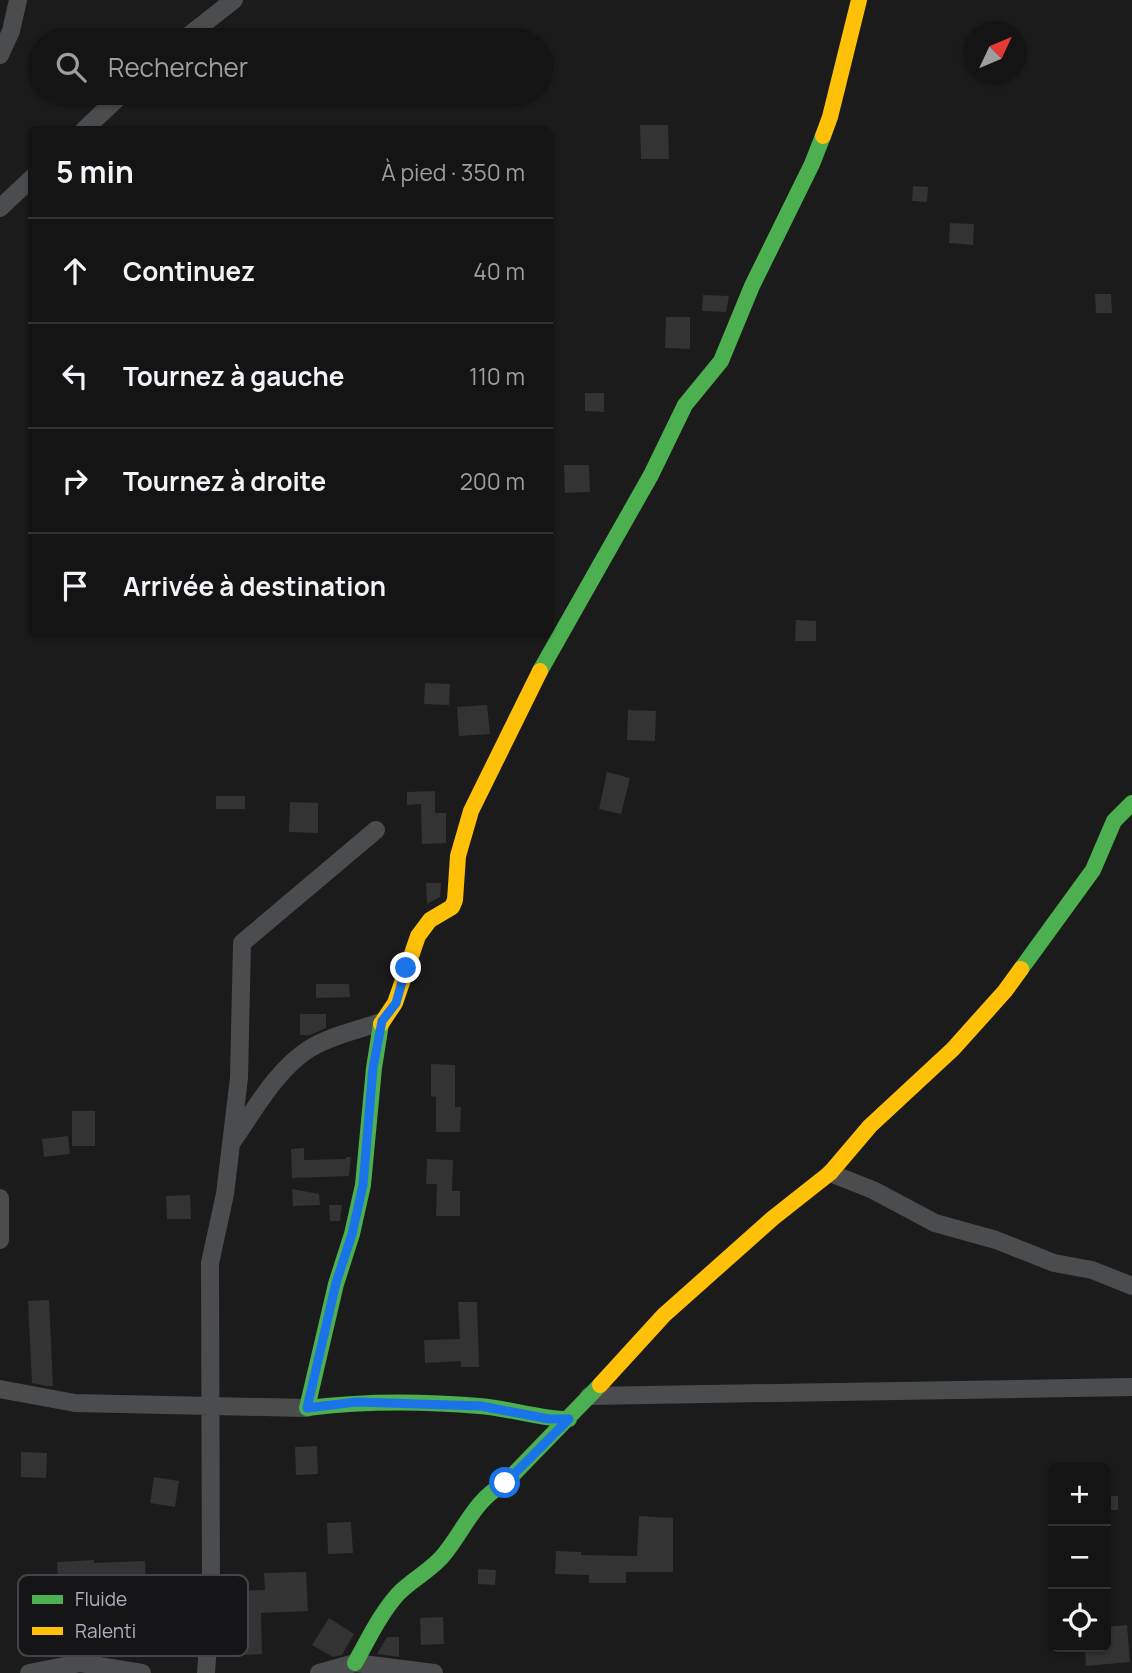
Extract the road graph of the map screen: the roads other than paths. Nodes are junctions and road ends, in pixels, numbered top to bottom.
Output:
1 (18, 0) edge
2 (234, 0) edge
3 (859, 0) edge
4 (198, 28) edge
5 (0, 55) edge
6 (110, 105) edge
7 (88, 126) edge
8 (28, 182) edge
9 (0, 208) edge
10 (1132, 803) edge
11 (376, 830) dead end
12 (382, 1021) junction
13 (230, 1145) junction
14 (830, 1173) junction
15 (0, 1198) edge
16 (0, 1240) edge
17 (1132, 1286) edge
18 (1132, 1387) edge
19 (0, 1389) edge
20 (589, 1396) junction
21 (211, 1406) junction
22 (307, 1408) junction
23 (569, 1419) junction
24 (211, 1575) edge
25 (355, 1663) junction
26 (29, 1673) edge
27 (142, 1673) edge
28 (319, 1673) edge
29 (434, 1673) edge

1 - 5 street
2 - 4 street
3 - 12 street
6 - 7 street
8 - 9 street
10 - 14 street
11 - 13 street
12 - 13 street
12 - 22 street
13 - 21 street
14 - 17 street
14 - 20 street
15 - 16 street
18 - 20 street
19 - 21 street
20 - 23 street
21 - 22 street
21 - 24 street
22 - 23 street
23 - 25 street
25 - 28 street
25 - 29 street
26 - 27 street

